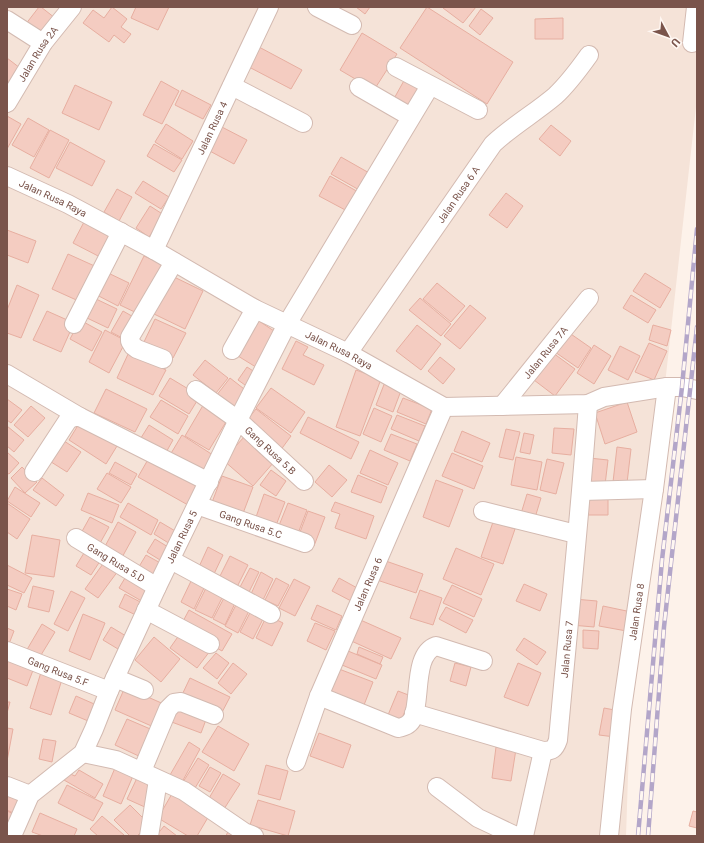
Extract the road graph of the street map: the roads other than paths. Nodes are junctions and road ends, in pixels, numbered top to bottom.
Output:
1 (72, 7) edge
2 (269, 7) edge
3 (317, 7) edge
4 (696, 7) edge
5 (7, 20) edge
6 (352, 25) dead end
7 (43, 43) junction
8 (692, 43) dead end
9 (589, 55) dead end
10 (396, 67) dead end
11 (232, 86) junction
12 (430, 86) junction
13 (359, 87) dead end
14 (7, 103) edge
15 (478, 110) dead end
16 (411, 117) junction
17 (303, 123) dead end
18 (7, 176) edge
19 (121, 232) junction
20 (154, 250) junction
21 (174, 262) junction
22 (589, 298) dead end
23 (255, 310) junction
24 (74, 324) dead end
25 (287, 324) junction
26 (232, 350) dead end
27 (348, 354) junction
28 (163, 359) dead end
29 (7, 374) edge
30 (667, 387) junction
31 (196, 390) dead end
32 (697, 390) edge
33 (588, 404) junction
34 (502, 406) junction
35 (444, 408) junction
36 (80, 417) junction
37 (238, 420) junction
38 (34, 472) dead end
39 (304, 481) dead end
40 (209, 482) junction
41 (654, 489) junction
42 (582, 491) junction
43 (196, 505) junction
44 (483, 511) dead end
45 (576, 534) junction
46 (76, 538) dead end
47 (305, 543) dead end
48 (171, 560) junction
49 (157, 587) junction
50 (146, 610) junction
51 (271, 614) dead end
52 (210, 644) dead end
53 (7, 651) edge
54 (483, 661) dead end
55 (112, 685) junction
56 (144, 690) dead end
57 (319, 696) junction
58 (414, 714) junction
59 (214, 715) dead end
60 (543, 751) junction
61 (83, 753) junction
62 (296, 762) dead end
63 (142, 771) junction
64 (158, 780) junction
65 (7, 786) edge
66 (438, 787) dead end
67 (30, 795) junction
68 (12, 836) edge
69 (149, 836) edge
70 (254, 836) edge
71 (516, 836) edge
72 (524, 836) edge
73 (609, 836) edge

1 - 7 street, Jalan Rusa 2A
2 - 11 street, Jalan Rusa 4
3 - 6 street
4 - 8 street
5 - 7 street
7 - 14 street, Jalan Rusa 2A
9 - 27 street, Jalan Rusa 6 A
10 - 12 street
11 - 17 street
11 - 20 street, Jalan Rusa 4
12 - 15 street
12 - 16 street, Jalan Rusa 5
13 - 16 street
16 - 25 street, Jalan Rusa 5
18 - 19 street, Jalan Rusa Raya
19 - 20 street, Jalan Rusa Raya
19 - 24 street
20 - 21 street, Jalan Rusa Raya
21 - 23 street, Jalan Rusa Raya
21 - 28 street
22 - 34 street, Jalan Rusa 7A
23 - 25 street, Jalan Rusa Raya
23 - 26 street
25 - 27 street, Jalan Rusa Raya
25 - 37 street, Jalan Rusa 5
27 - 35 street, Jalan Rusa Raya
29 - 36 street
30 - 32 street
30 - 33 street
30 - 41 street, Jalan Rusa 8
31 - 37 street, Gang Rusa 5.B
33 - 34 street
33 - 42 street, Jalan Rusa 7
34 - 35 street
35 - 57 street, Jalan Rusa 6
36 - 38 street
36 - 40 street
37 - 39 street, Gang Rusa 5.B
37 - 40 street, Jalan Rusa 5
40 - 43 street, Jalan Rusa 5
41 - 42 street
41 - 73 street, Jalan Rusa 8
42 - 45 street, Jalan Rusa 7
43 - 47 street, Gang Rusa 5.C
43 - 48 street, Jalan Rusa 5
44 - 45 street
45 - 60 street, Jalan Rusa 7
46 - 49 street, Gang Rusa 5.D
48 - 49 street, Jalan Rusa 5
48 - 51 street
49 - 50 street, Jalan Rusa 5
50 - 52 street
50 - 55 street, Jalan Rusa 5
53 - 55 street, Gang Rusa 5.F
54 - 58 street
55 - 56 street, Gang Rusa 5.F
55 - 61 street, Jalan Rusa 5
57 - 58 street
57 - 62 street, Jalan Rusa 6
58 - 60 street
59 - 63 street
60 - 72 street
61 - 63 street
61 - 67 street
63 - 64 street
64 - 69 street
64 - 70 street
65 - 67 street
66 - 71 street
67 - 68 street

